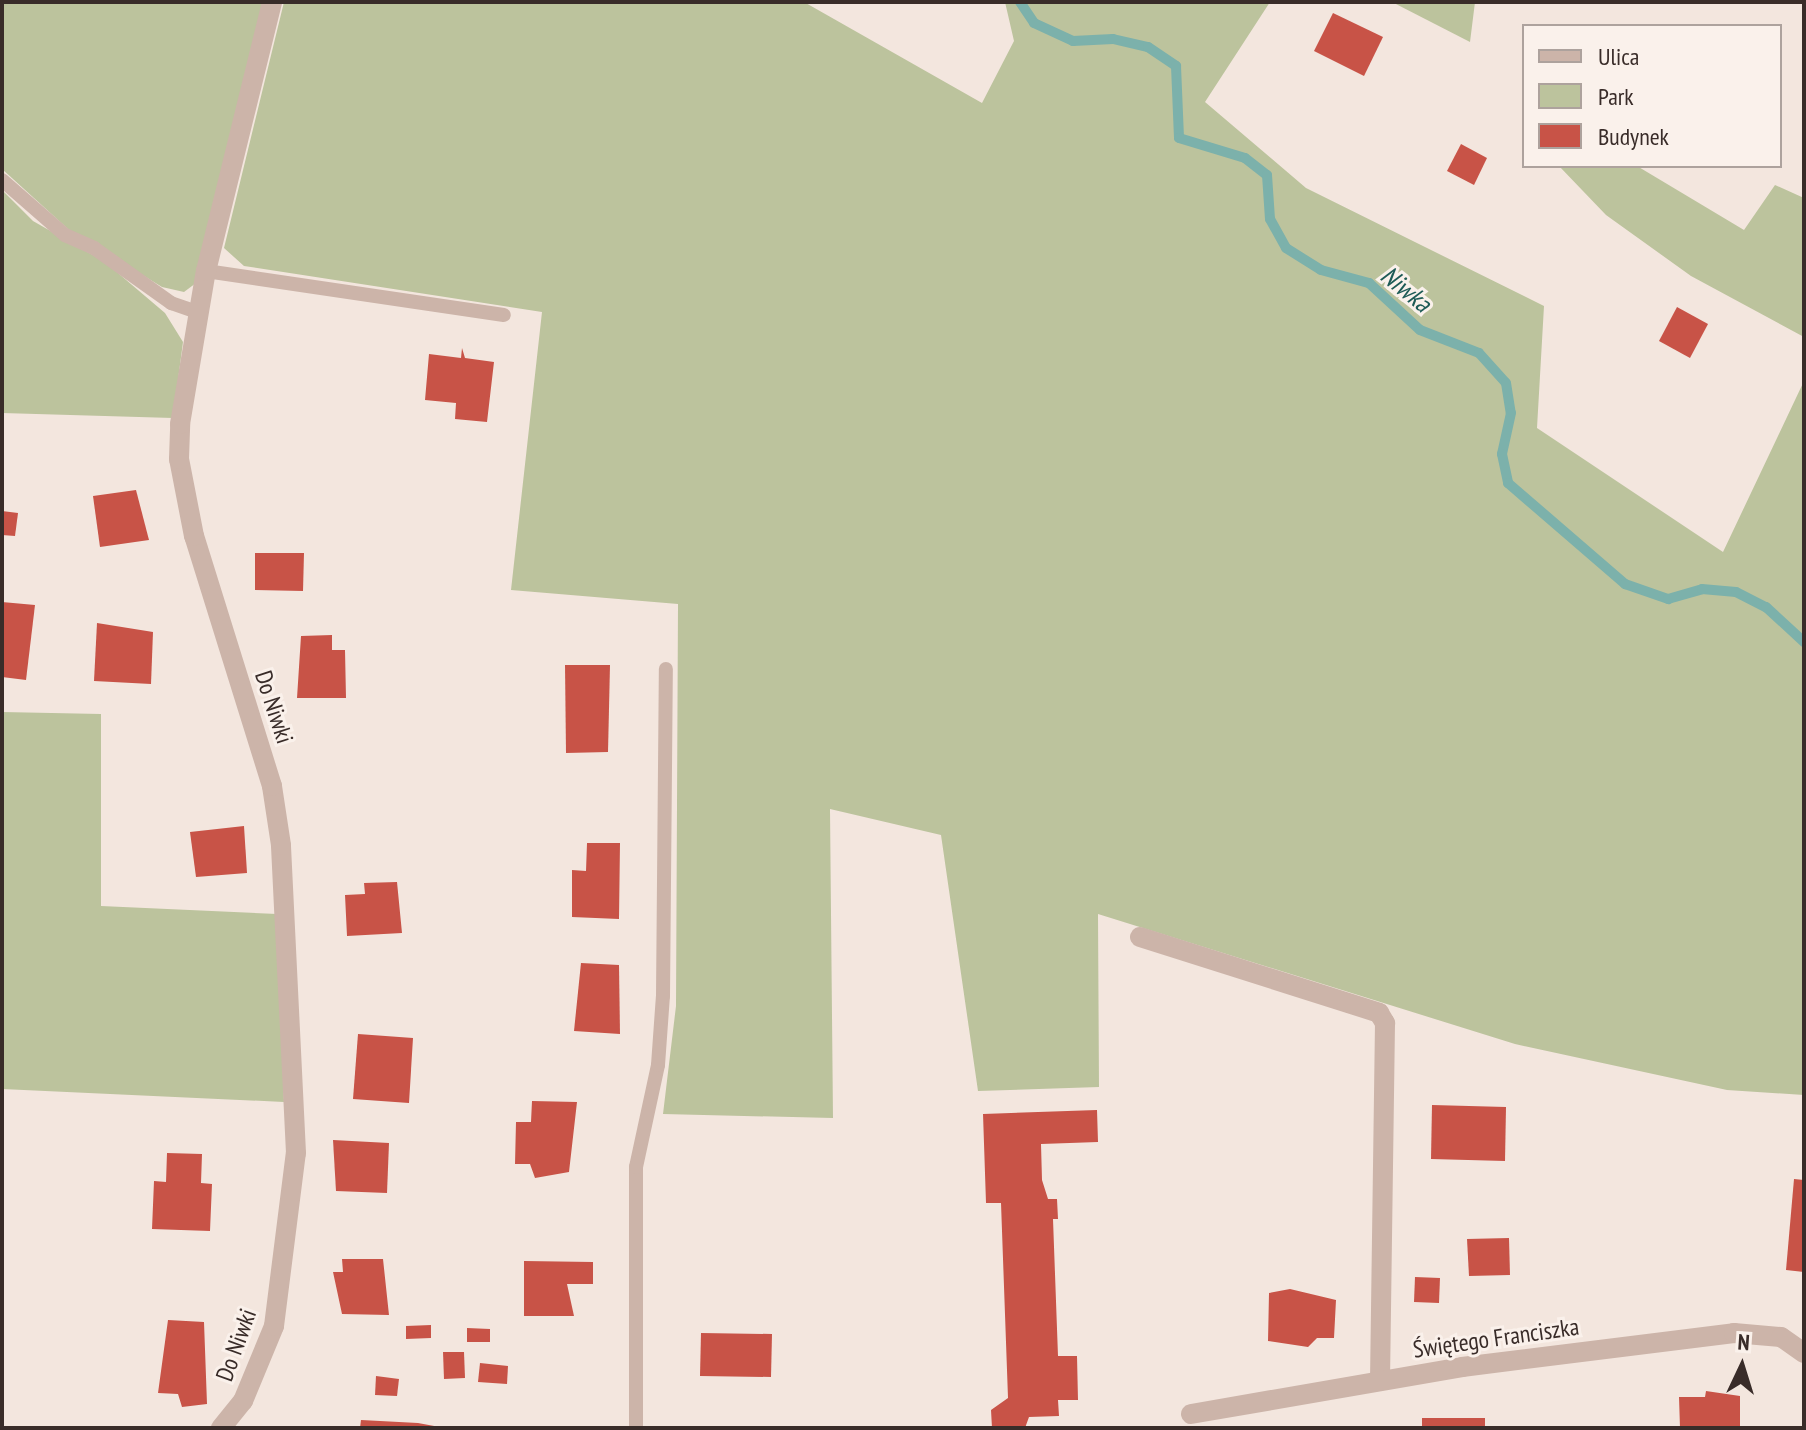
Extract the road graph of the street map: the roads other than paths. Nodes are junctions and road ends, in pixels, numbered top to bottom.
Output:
1 (272, 2) edge
2 (2, 180) edge
3 (206, 271) junction
4 (200, 313) junction
5 (504, 315) dead end
6 (666, 669) dead end
7 (1140, 937) dead end
8 (1804, 1353) edge
9 (1380, 1381) junction
10 (1191, 1414) dead end
11 (221, 1428) edge
12 (636, 1428) edge

1 - 3 street, Do Niwki
2 - 4 lane
3 - 4 street, Do Niwki
3 - 5 lane
4 - 11 street, Do Niwki
6 - 12 lane
7 - 9 street
8 - 9 street, Świętego Franciszka
9 - 10 street, Świętego Franciszka

